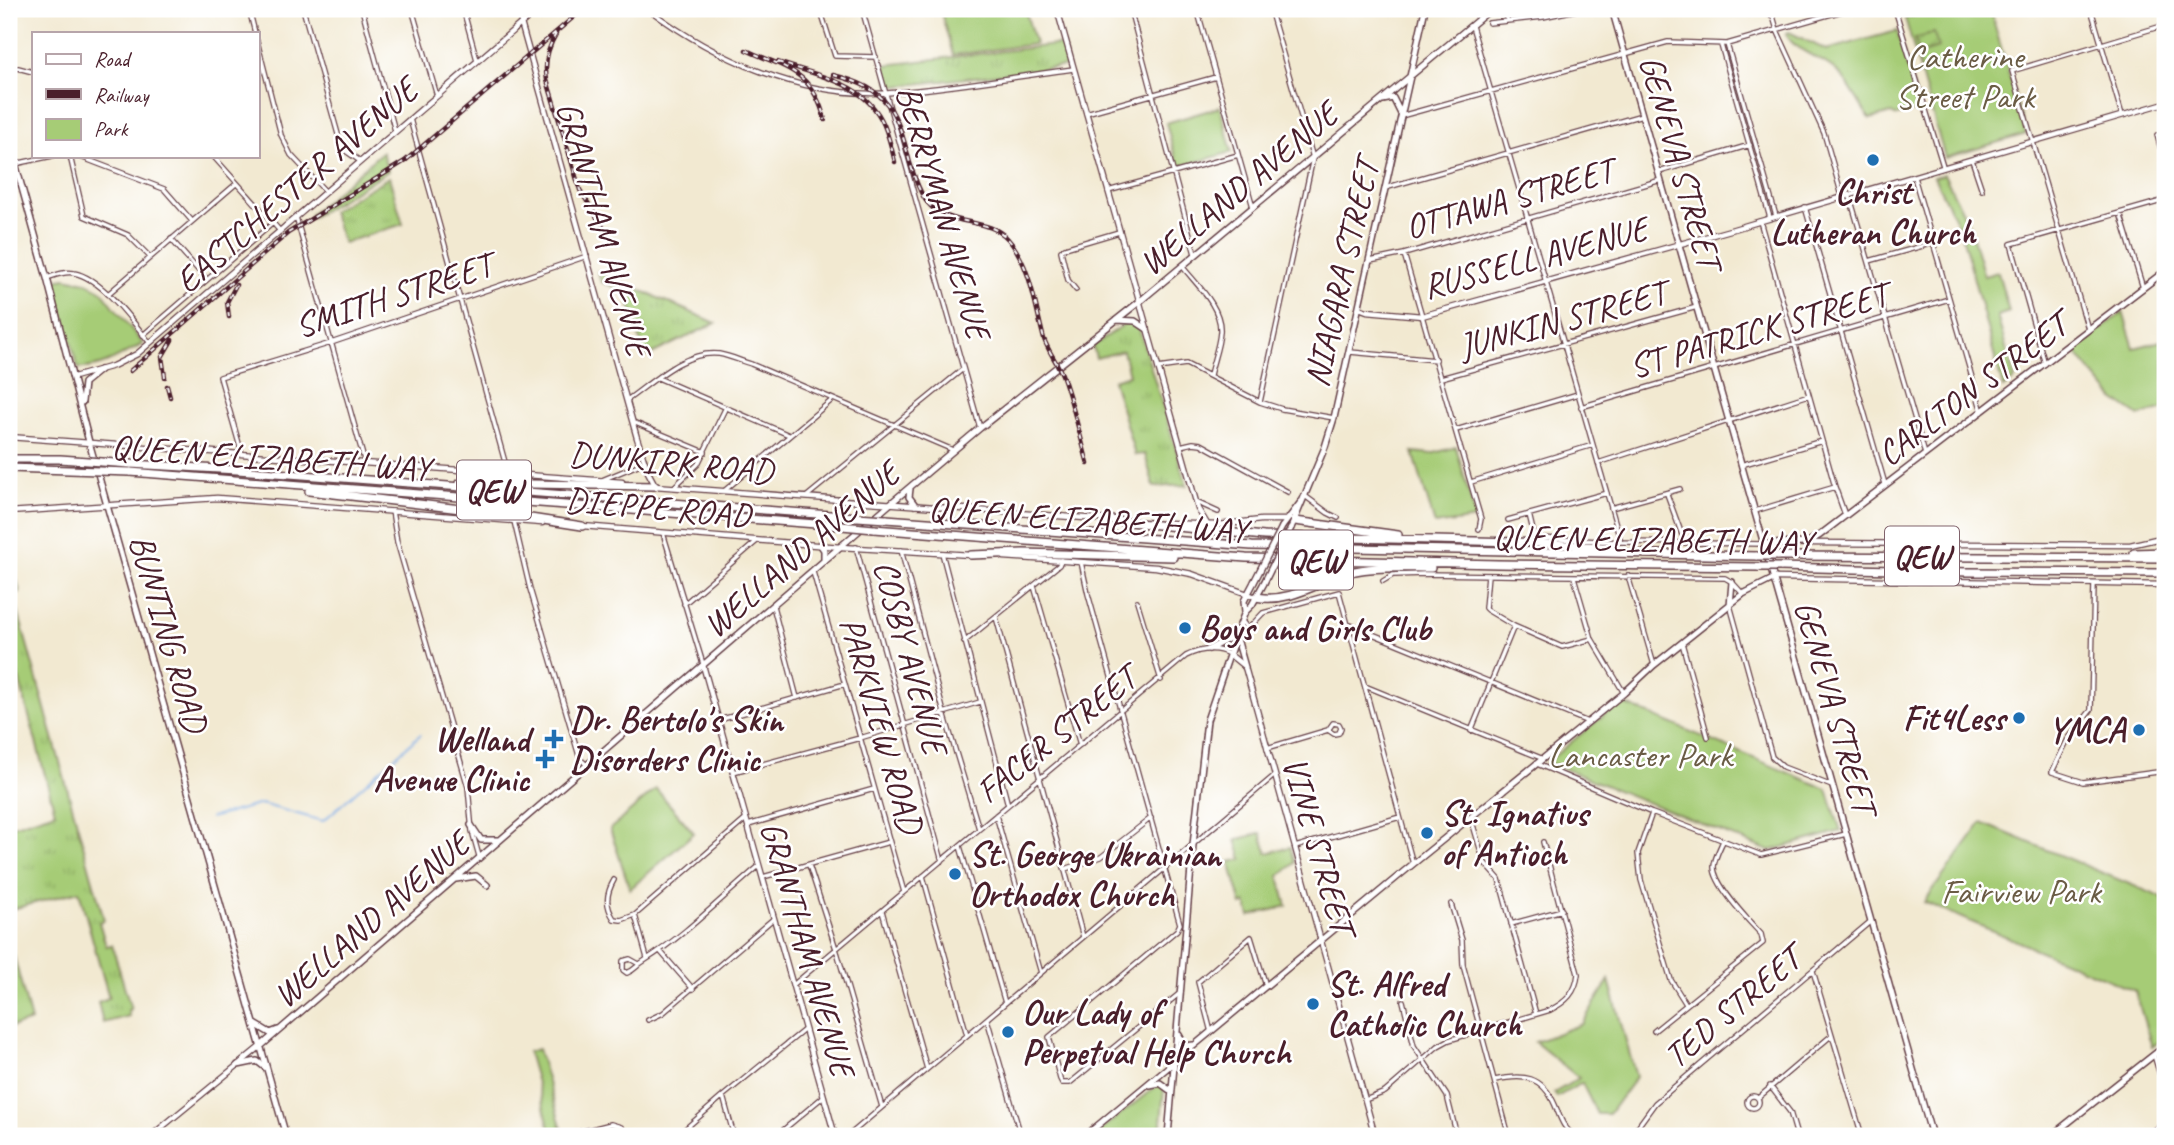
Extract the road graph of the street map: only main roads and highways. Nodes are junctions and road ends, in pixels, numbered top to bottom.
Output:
1 (1425, 9) edge
2 (1491, 9) edge
3 (1612, 9) edge
4 (1410, 77) junction
5 (1377, 103) junction
6 (1401, 116) junction
7 (9, 141) edge
8 (2165, 271) edge
9 (1117, 320) junction
10 (1147, 329) road end
11 (100, 370) road end
12 (82, 412) junction
13 (9, 459) edge
14 (9, 468) edge
15 (130, 468) junction
16 (271, 484) junction
17 (443, 485) junction
18 (655, 486) road end
19 (910, 488) junction
20 (915, 505) road end
21 (1110, 520) road end
22 (1291, 523) junction
23 (582, 526) road end
24 (1429, 540) junction
25 (820, 544) road end
26 (1765, 544) junction
27 (2165, 552) edge
28 (1630, 554) junction
29 (971, 555) road end
30 (1214, 556) junction
31 (2067, 557) junction
32 (2165, 558) edge
33 (823, 562) junction
34 (1498, 565) junction
35 (2165, 573) edge
36 (1775, 578) junction
37 (1732, 582) road end
38 (1256, 597) junction
39 (1730, 605) junction
40 (1245, 612) junction
41 (1236, 635) junction
42 (1209, 649) road end
43 (1245, 667) road end
44 (471, 825) road end
45 (498, 840) junction
46 (453, 880) junction
47 (487, 885) dead end
48 (254, 1023) junction
49 (1177, 1029) junction
50 (281, 1030) junction
51 (1196, 1044) junction
52 (261, 1046) junction
53 (2165, 1046) edge
54 (1174, 1063) junction
55 (238, 1065) road end
56 (268, 1071) junction
57 (1147, 1086) junction
58 (1171, 1091) junction
59 (286, 1136) edge
60 (1086, 1136) edge
61 (1168, 1136) edge
62 (1932, 1136) edge
63 (2051, 1136) edge

1 - 4 main road, NIAGARA STREET
2 - 4 main road, WELLAND AVENUE
3 - 26 main road, GENEVA STREET
4 - 5 main road, WELLAND AVENUE
4 - 6 main road, NIAGARA STREET
5 - 6 main road
5 - 9 main road, WELLAND AVENUE
6 - 22 main road, NIAGARA STREET
7 - 12 main road, BUNTING ROAD
8 - 26 main road, CARLTON STREET
9 - 10 main road
9 - 19 main road, WELLAND AVENUE
11 - 12 main road
12 - 48 main road, BUNTING ROAD
13 - 15 highway, QUEEN ELIZABETH WAY / QEW, bridge
14 - 15 highway, QUEEN ELIZABETH WAY / QEW, bridge
15 - 16 highway, QUEEN ELIZABETH WAY / QEW
15 - 17 highway, QUEEN ELIZABETH WAY / QEW
16 - 23 highway
16 - 30 highway, QUEEN ELIZABETH WAY / QEW, bridge
17 - 18 highway
17 - 28 highway, QUEEN ELIZABETH WAY / QEW, bridge
19 - 20 main road
19 - 33 main road, WELLAND AVENUE
21 - 24 highway
22 - 24 highway
22 - 38 main road, NIAGARA STREET, bridge
22 - 40 main road, NIAGARA STREET, bridge
24 - 28 highway
25 - 33 main road
26 - 36 main road, GENEVA STREET
27 - 31 highway
28 - 31 highway, QUEEN ELIZABETH WAY / QEW, bridge
29 - 30 highway
30 - 34 highway, QUEEN ELIZABETH WAY / QEW
31 - 32 highway, QUEEN ELIZABETH WAY / QEW
33 - 45 main road, WELLAND AVENUE
34 - 35 highway, QUEEN ELIZABETH WAY / QEW, bridge
34 - 38 highway
36 - 39 main road
36 - 62 main road, GENEVA STREET
37 - 39 main road
38 - 40 main road, NIAGARA STREET
39 - 51 main road
40 - 41 main road, NIAGARA STREET
41 - 42 main road
41 - 43 main road
41 - 49 main road, NIAGARA STREET
44 - 45 main road
45 - 46 main road, WELLAND AVENUE
46 - 47 main road
46 - 50 main road, WELLAND AVENUE
48 - 50 main road
48 - 52 main road, BUNTING ROAD
49 - 51 main road
49 - 54 main road, NIAGARA STREET
50 - 52 main road, WELLAND AVENUE
51 - 54 main road
52 - 56 main road, BUNTING ROAD
53 - 63 main road
54 - 57 main road
54 - 58 main road, NIAGARA STREET
55 - 56 main road
56 - 59 main road, BUNTING ROAD
57 - 58 main road
57 - 60 main road
58 - 61 main road, NIAGARA STREET

